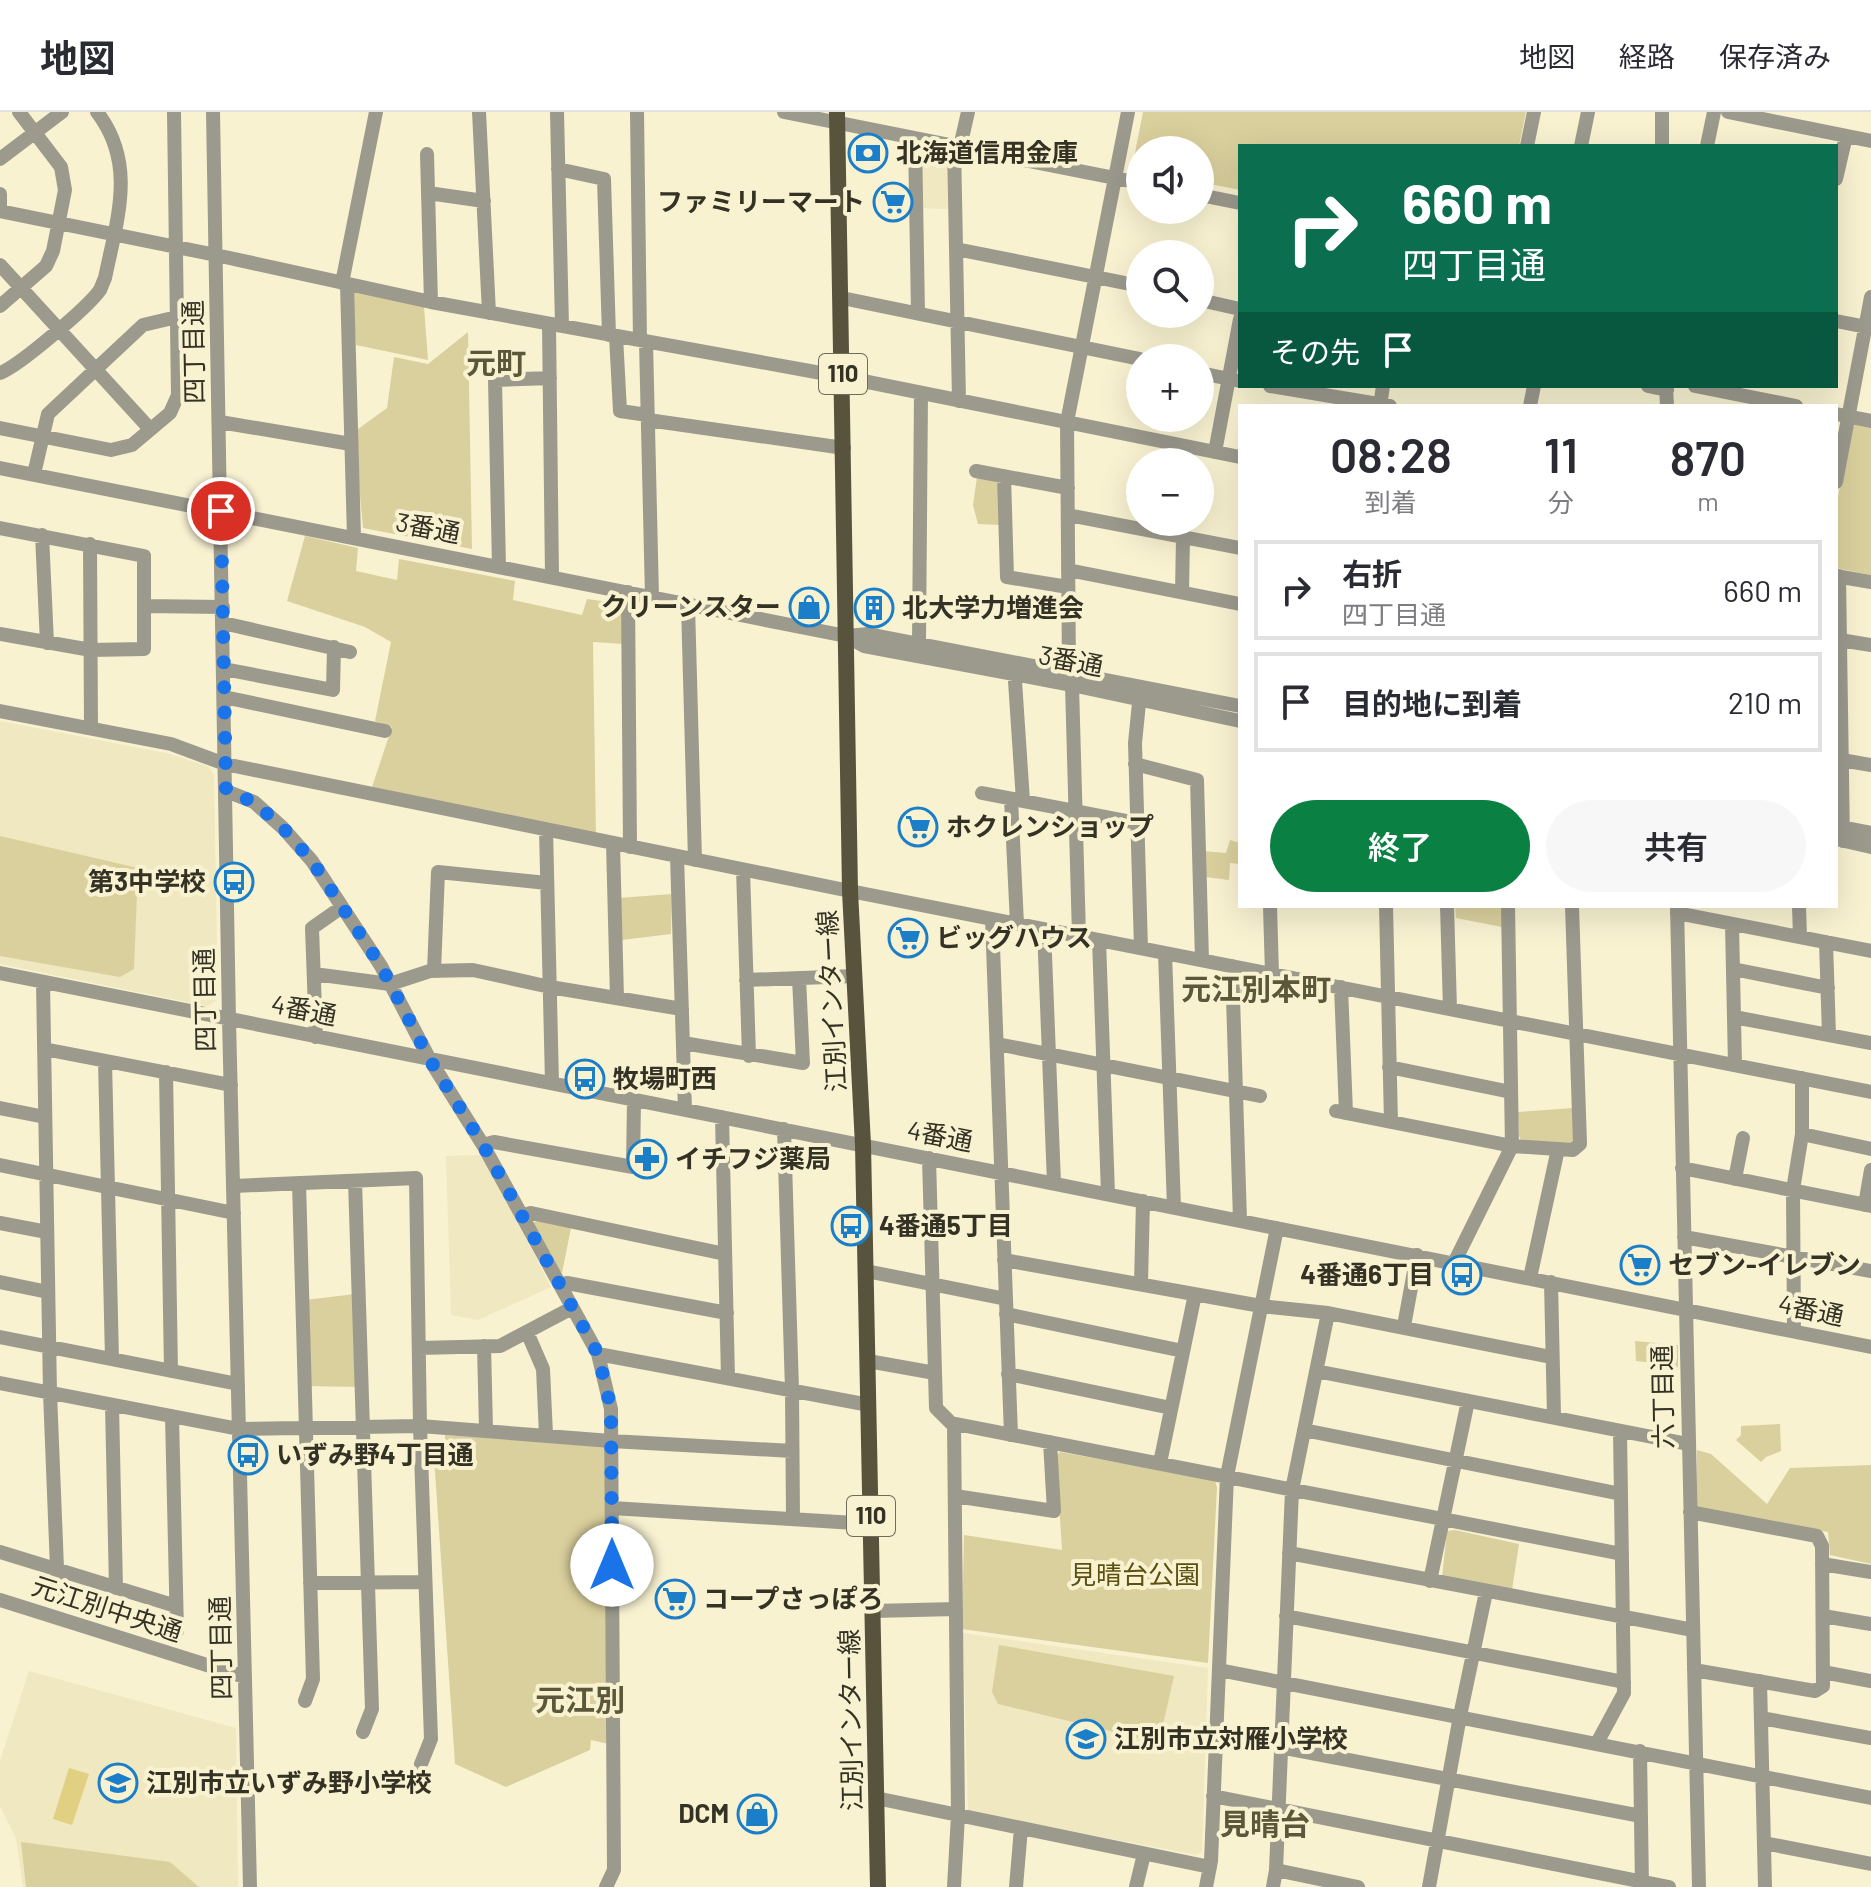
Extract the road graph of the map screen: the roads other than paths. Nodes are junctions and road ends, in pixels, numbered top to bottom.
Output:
1 (19, 112) edge
2 (62, 112) edge
3 (97, 112) edge
4 (174, 112) edge
5 (213, 112) edge
6 (376, 112) edge
7 (479, 112) edge
8 (557, 112) edge
9 (637, 112) edge
10 (784, 112) edge
11 (968, 112) edge
12 (1128, 112) edge
13 (1534, 112) edge
14 (1588, 112) edge
15 (1662, 112) edge
16 (1714, 112) edge
17 (1728, 112) edge
18 (837, 117) edge
19 (36, 132) junction
20 (1846, 136) junction
21 (915, 138) junction
22 (1871, 141) edge
23 (1527, 144) edge
24 (1581, 144) edge
25 (1662, 144) edge
26 (1707, 144) edge
27 (957, 146) junction
28 (427, 154) dead end
29 (0, 159) edge
30 (558, 169) junction
31 (1838, 170) edge
32 (1115, 178) junction
33 (1126, 180) edge
34 (428, 193) junction
35 (0, 194) edge
36 (1214, 198) edge
37 (484, 201) junction
38 (1238, 203) edge
39 (0, 210) edge
40 (57, 223) junction
41 (114, 234) junction
42 (176, 246) junction
43 (956, 249) junction
44 (216, 255) junction
45 (0, 265) edge
46 (1098, 276) junction
47 (345, 283) junction
48 (1126, 283) edge
49 (22, 289) junction
50 (1871, 297) edge
51 (842, 298) junction
52 (431, 302) junction
53 (1214, 303) edge
54 (0, 306) edge
55 (1238, 309) edge
56 (489, 313) junction
57 (918, 313) junction
58 (177, 317) junction
59 (957, 321) junction
60 (1838, 321) edge
61 (556, 325) junction
62 (1868, 327) edge
63 (58, 329) junction
64 (612, 335) junction
65 (1238, 339) edge
66 (643, 341) junction
67 (1083, 346) junction
68 (1126, 356) edge
69 (94, 368) junction
70 (0, 373) edge
71 (1214, 376) edge
72 (843, 377) junction
73 (550, 378) junction
74 (1234, 380) edge
75 (1282, 388) edge
76 (1705, 388) edge
77 (921, 393) junction
78 (959, 401) junction
79 (1377, 404) edge
80 (1786, 404) edge
81 (1842, 415) edge
82 (648, 418) junction
83 (1871, 421) edge
84 (220, 422) junction
85 (1067, 422) junction
86 (0, 428) edge
87 (150, 429) junction
88 (41, 436) junction
89 (351, 444) junction
90 (844, 448) junction
91 (1215, 452) junction
92 (1238, 457) edge
93 (1838, 460) edge
94 (0, 468) edge
95 (976, 471) dead end
96 (34, 474) junction
97 (1004, 476) junction
98 (1068, 488) junction
99 (221, 511) junction
100 (1068, 515) junction
101 (0, 528) edge
102 (42, 535) junction
103 (354, 537) junction
104 (1183, 537) junction
105 (90, 544) junction
106 (1238, 548) edge
107 (499, 567) junction
108 (1068, 570) junction
109 (1838, 576) edge
110 (552, 577) junction
111 (1871, 582) edge
112 (1068, 587) junction
113 (628, 592) junction
114 (1182, 592) junction
115 (652, 597) junction
116 (1238, 604) edge
117 (688, 605) junction
118 (144, 606) junction
119 (223, 607) junction
120 (223, 623) junction
121 (0, 634) edge
122 (846, 636) junction
123 (1840, 640) junction
124 (47, 643) junction
125 (919, 644) junction
126 (1871, 645) edge
127 (334, 647) junction
128 (91, 650) junction
129 (350, 652) dead end
130 (1014, 668) junction
131 (224, 669) junction
132 (1070, 678) junction
133 (1140, 693) junction
134 (224, 697) junction
135 (1238, 706) edge
136 (0, 711) edge
137 (1238, 720) edge
138 (91, 728) junction
139 (385, 731) dead end
140 (1840, 750) edge
141 (225, 764) junction
142 (1135, 764) junction
143 (1871, 765) edge
144 (226, 791) junction
145 (982, 793) dead end
146 (1017, 800) junction
147 (1075, 811) junction
148 (1137, 823) junction
149 (546, 829) junction
150 (1839, 833) edge
151 (1871, 833) edge
152 (613, 843) junction
153 (630, 847) junction
154 (1871, 847) edge
155 (677, 856) junction
156 (695, 860) junction
157 (743, 870) junction
158 (547, 883) junction
159 (850, 891) junction
160 (342, 907) junction
161 (1270, 908) edge
162 (1386, 908) edge
163 (1447, 908) edge
164 (1508, 908) edge
165 (1568, 908) edge
166 (1799, 908) edge
167 (1677, 910) edge
168 (992, 919) junction
169 (1017, 924) junction
170 (1732, 924) junction
171 (1044, 929) junction
172 (1079, 936) junction
173 (1800, 937) junction
174 (1099, 940) junction
175 (1826, 942) junction
176 (1141, 948) junction
177 (1871, 951) edge
178 (1165, 953) junction
179 (1202, 960) junction
180 (1232, 966) junction
181 (1733, 969) junction
182 (434, 971) junction
183 (0, 973) edge
184 (314, 974) junction
185 (1272, 974) junction
186 (854, 976) junction
187 (799, 978) junction
188 (746, 980) junction
189 (43, 982) junction
190 (390, 984) junction
191 (550, 987) junction
192 (1341, 987) junction
193 (1828, 988) junction
194 (1386, 996) junction
195 (617, 998) junction
196 (682, 1009) junction
197 (1450, 1009) junction
198 (1734, 1017) junction
199 (229, 1020) junction
200 (1510, 1020) junction
201 (1577, 1034) junction
202 (1829, 1035) junction
203 (316, 1037) junction
204 (683, 1043) junction
205 (1871, 1043) edge
206 (997, 1044) junction
207 (44, 1049) junction
208 (1047, 1054) junction
209 (1680, 1054) junction
210 (749, 1056) junction
211 (430, 1060) junction
212 (105, 1061) junction
213 (1103, 1065) junction
214 (1735, 1065) junction
215 (1389, 1067) junction
216 (166, 1072) junction
217 (1169, 1078) junction
218 (1802, 1078) junction
219 (552, 1083) junction
220 (231, 1085) junction
221 (1235, 1091) junction
222 (1511, 1092) junction
223 (1871, 1092) edge
224 (1260, 1096) dead end
225 (634, 1100) junction
226 (0, 1108) edge
227 (685, 1110) junction
228 (45, 1117) junction
229 (722, 1117) junction
230 (1391, 1122) junction
231 (784, 1129) junction
232 (1802, 1134) junction
233 (1743, 1138) dead end
234 (483, 1145) junction
235 (863, 1145) junction
236 (1512, 1146) junction
237 (1558, 1149) junction
238 (1871, 1149) edge
239 (929, 1158) junction
240 (0, 1165) edge
241 (1682, 1168) junction
242 (1871, 1170) edge
243 (1001, 1173) junction
244 (46, 1174) junction
245 (1735, 1179) junction
246 (355, 1181) junction
247 (299, 1183) junction
248 (1054, 1183) junction
249 (106, 1186) junction
250 (234, 1186) junction
251 (1793, 1190) junction
252 (1108, 1194) junction
253 (167, 1199) junction
254 (1143, 1201) junction
255 (1868, 1205) edge
256 (1174, 1207) junction
257 (234, 1213) junction
258 (522, 1216) junction
259 (1240, 1220) junction
260 (0, 1223) edge
261 (1277, 1228) junction
262 (47, 1232) junction
263 (1684, 1237) junction
264 (725, 1254) junction
265 (1417, 1255) junction
266 (1793, 1255) junction
267 (1004, 1260) junction
268 (1454, 1263) junction
269 (866, 1271) junction
270 (1871, 1271) edge
271 (1530, 1278) junction
272 (0, 1282) edge
273 (1551, 1282) junction
274 (1141, 1284) junction
275 (560, 1285) junction
276 (933, 1285) junction
277 (48, 1292) junction
278 (1195, 1294) junction
279 (1261, 1306) junction
280 (1006, 1307) junction
281 (572, 1308) junction
282 (1685, 1309) junction
283 (727, 1313) junction
284 (1328, 1313) junction
285 (1404, 1326) junction
286 (1794, 1331) junction
287 (527, 1332) junction
288 (0, 1337) edge
289 (484, 1346) junction
290 (49, 1347) junction
291 (1871, 1347) edge
292 (419, 1348) junction
293 (1183, 1351) junction
294 (598, 1354) junction
295 (1551, 1357) junction
296 (112, 1359) junction
297 (868, 1361) junction
298 (171, 1371) junction
299 (1316, 1371) junction
300 (935, 1373) junction
301 (1008, 1374) junction
302 (728, 1378) junction
303 (0, 1383) edge
304 (238, 1384) junction
305 (792, 1390) junction
306 (50, 1393) junction
307 (1468, 1401) junction
308 (112, 1405) junction
309 (869, 1405) junction
310 (1171, 1408) junction
311 (172, 1416) junction
312 (1554, 1416) junction
313 (954, 1424) junction
314 (420, 1426) junction
315 (363, 1427) junction
316 (305, 1428) junction
317 (239, 1429) junction
318 (486, 1429) junction
319 (1304, 1430) junction
320 (1620, 1432) junction
321 (546, 1435) junction
322 (1011, 1435) junction
323 (611, 1441) junction
324 (1050, 1442) junction
325 (1688, 1444) junction
326 (792, 1451) junction
327 (1456, 1460) junction
328 (1160, 1463) junction
329 (1227, 1476) junction
330 (1292, 1490) junction
331 (1621, 1494) junction
332 (955, 1496) junction
333 (612, 1508) junction
334 (1690, 1512) junction
335 (793, 1518) junction
336 (1443, 1521) junction
337 (871, 1524) junction
338 (0, 1552) edge
339 (1289, 1553) junction
340 (1622, 1554) junction
341 (1822, 1564) junction
342 (56, 1569) junction
343 (1871, 1572) edge
344 (1430, 1581) junction
345 (368, 1582) junction
346 (425, 1582) junction
347 (310, 1583) junction
348 (116, 1588) junction
349 (1486, 1592) junction
350 (58, 1593) dead end
351 (0, 1600) edge
352 (176, 1606) junction
353 (956, 1609) junction
354 (873, 1611) junction
355 (1286, 1616) junction
356 (1823, 1616) junction
357 (1623, 1619) junction
358 (1871, 1624) edge
359 (1693, 1630) junction
360 (177, 1631) dead end
361 (1473, 1652) junction
362 (1219, 1670) junction
363 (1694, 1670) junction
364 (1823, 1672) junction
365 (245, 1677) junction
366 (1760, 1681) junction
367 (1871, 1681) edge
368 (1283, 1682) junction
369 (1624, 1682) junction
370 (305, 1701) dead end
371 (1460, 1716) junction
372 (1761, 1718) junction
373 (363, 1732) dead end
374 (1871, 1738) edge
375 (1597, 1743) junction
376 (1280, 1747) junction
377 (1640, 1751) junction
378 (1696, 1762) junction
379 (421, 1764) dead end
380 (1762, 1775) junction
381 (1448, 1780) junction
382 (1213, 1796) junction
383 (876, 1798) junction
384 (1871, 1798) edge
385 (1278, 1809) junction
386 (958, 1815) junction
387 (1641, 1816) junction
388 (1021, 1828) junction
389 (1437, 1841) junction
390 (1764, 1843) junction
391 (1144, 1854) junction
392 (1871, 1864) edge
393 (1210, 1867) junction
394 (1276, 1870) junction
395 (1642, 1884) edge
396 (250, 1887) edge
397 (606, 1887) edge
398 (878, 1887) edge
399 (954, 1887) edge
400 (1016, 1887) edge
401 (1136, 1887) edge
402 (1206, 1887) edge
403 (1273, 1887) edge
404 (1358, 1887) edge
405 (1429, 1887) edge
406 (1669, 1887) edge
407 (1699, 1887) edge
408 (1765, 1887) edge

1 - 19 street
2 - 19 street
3 - 41 street
4 - 42 street
5 - 44 street, 四丁目通
6 - 47 street
7 - 37 street
8 - 30 street
9 - 66 street
10 - 18 street
11 - 27 street
12 - 32 street
13 - 23 street
14 - 24 street
15 - 25 street
16 - 26 street
17 - 20 street
18 - 21 street
18 - 51 main road, 江別インター線 / 110
19 - 29 street
19 - 40 street
20 - 22 street
20 - 31 street
21 - 27 street
21 - 57 street
27 - 32 street
27 - 43 street
28 - 34 street
30 - 61 street
30 - 64 street
32 - 33 street
32 - 46 street
34 - 37 street
34 - 52 street
35 - 39 street
36 - 38 street
37 - 56 street
39 - 40 street
40 - 41 street
40 - 49 street
41 - 42 street
41 - 63 street
42 - 44 street
42 - 58 street
43 - 46 street
43 - 59 street
44 - 47 street
44 - 84 street, 四丁目通
45 - 49 street
46 - 48 street
46 - 67 street
47 - 52 street
47 - 89 street
49 - 54 street
49 - 63 street
50 - 62 street
51 - 57 street
51 - 72 main road, 江別インター線 / 110
52 - 56 street
53 - 55 street
56 - 61 street
57 - 59 street
58 - 69 street
58 - 87 street
59 - 67 street
59 - 78 street
60 - 62 street
61 - 64 street
61 - 73 street
62 - 81 street
63 - 69 street
63 - 70 street
64 - 66 street
64 - 82 street
65 - 74 street
66 - 72 street
66 - 82 street
67 - 68 street
67 - 85 street
69 - 87 street
69 - 88 street
71 - 74 street
72 - 77 street
72 - 90 main road, 江別インター線 / 110
73 - 107 street
73 - 110 street
74 - 91 street
75 - 79 street
76 - 80 street
77 - 78 street
77 - 125 street
78 - 85 street
81 - 83 street
81 - 93 street
82 - 90 street
82 - 115 street
84 - 89 street
84 - 99 street, 四丁目通
85 - 91 street
85 - 98 street
86 - 88 street
87 - 88 street
88 - 96 street
89 - 103 street
90 - 122 main road, 江別インター線 / 110
91 - 92 street
94 - 96 street, 3番通
95 - 97 street
96 - 99 street, 3番通
97 - 98 street
97 - 112 street
98 - 100 street
99 - 103 street, 3番通
99 - 119 street, 四丁目通
100 - 104 street
100 - 108 street
101 - 102 street
102 - 105 street
102 - 124 street
103 - 107 street, 3番通
104 - 106 street
104 - 114 street
105 - 118 street
105 - 128 street
107 - 110 street, 3番通
108 - 112 street
108 - 114 street
109 - 111 street
109 - 123 street
110 - 113 street, 3番通
112 - 132 street
113 - 115 street, 3番通
113 - 153 street
114 - 116 street
115 - 117 street, 3番通
117 - 122 street, 3番通
117 - 156 street
118 - 119 street
118 - 128 street
119 - 120 street, 四丁目通
120 - 127 street
120 - 131 street, 四丁目通
121 - 124 street
122 - 125 street, 3番通
122 - 130 street, 3番通
122 - 159 main road, 江別インター線 / 110
123 - 126 street
123 - 140 street
124 - 128 street
125 - 130 street, 3番通
127 - 129 street
127 - 131 street
128 - 138 street
130 - 132 street, 3番通
130 - 146 street
131 - 134 street, 四丁目通
132 - 133 street, 3番通
132 - 147 street
133 - 135 street, 3番通
133 - 137 street, 3番通
133 - 142 street
134 - 139 street
134 - 141 street, 四丁目通
136 - 138 street
138 - 141 street
140 - 143 street
140 - 150 street
141 - 144 street, 四丁目通
141 - 149 street
142 - 148 street
142 - 179 street
144 - 160 street
144 - 199 street, 四丁目通
145 - 146 street
146 - 147 street
146 - 169 street
147 - 148 street
147 - 172 street
148 - 176 street
149 - 152 street
149 - 158 street
150 - 151 street
150 - 154 street
152 - 153 street
152 - 195 street
153 - 155 street
155 - 156 street
155 - 196 street
156 - 157 street
157 - 159 street
157 - 188 street
158 - 182 street
158 - 191 street
159 - 168 street
159 - 186 main road, 江別インター線 / 110
160 - 184 street
160 - 190 street
161 - 185 street
162 - 194 street
163 - 197 street
164 - 200 street
165 - 201 street
166 - 173 street
167 - 170 street
167 - 209 street, 六丁目通
168 - 169 street
168 - 206 street
169 - 171 street
170 - 173 street
170 - 181 street
171 - 172 street
171 - 208 street
172 - 174 street
173 - 175 street
174 - 176 street
174 - 213 street
175 - 177 street
175 - 193 street
176 - 178 street
178 - 179 street
178 - 217 street
179 - 180 street
180 - 185 street
180 - 221 street
181 - 193 street
181 - 198 street
182 - 190 street
182 - 191 street
183 - 189 street, 4番通
184 - 190 street
184 - 203 street
185 - 192 street
186 - 187 street
186 - 235 main road, 江別インター線 / 110
187 - 188 street
187 - 210 street
188 - 210 street
189 - 199 street, 4番通
189 - 207 street
190 - 211 street
191 - 195 street
191 - 219 street
192 - 194 street
192 - 230 street
193 - 202 street
194 - 197 street
194 - 215 street
195 - 196 street
196 - 204 street
197 - 200 street
198 - 202 street
198 - 214 street
199 - 203 street, 4番通
199 - 220 street, 四丁目通
200 - 201 street
200 - 222 street
201 - 209 street
201 - 237 street
202 - 205 street
203 - 211 street, 4番通
204 - 210 street
204 - 227 street
206 - 208 street
206 - 243 street
207 - 212 street
207 - 228 street
208 - 213 street
208 - 248 street
209 - 214 street
209 - 241 street, 六丁目通
211 - 219 street, 4番通
211 - 234 street
212 - 216 street
212 - 249 street
213 - 217 street
213 - 252 street
214 - 218 street
215 - 222 street
215 - 230 street
216 - 220 street
216 - 253 street
217 - 221 street
217 - 256 street
218 - 223 street
218 - 232 street
219 - 225 street, 4番通
220 - 250 street, 四丁目通
221 - 224 street
221 - 259 street
222 - 236 street
225 - 227 street, 4番通
225 - 234 street
226 - 228 street
227 - 229 street, 4番通
228 - 244 street
229 - 231 street, 4番通
229 - 264 street
230 - 236 street
231 - 235 street, 4番通
231 - 305 street
232 - 238 street
232 - 251 street
233 - 245 street
234 - 258 street
235 - 239 street, 4番通
235 - 269 main road, 江別インター線 / 110
236 - 237 street
236 - 268 street
237 - 271 street
239 - 243 street, 4番通
239 - 276 street
240 - 244 street
241 - 245 street
241 - 263 street, 六丁目通
242 - 255 street
243 - 248 street, 4番通
243 - 267 street
244 - 249 street
244 - 262 street
245 - 251 street
246 - 247 street
246 - 292 street
246 - 315 street
247 - 250 street
247 - 316 street
248 - 252 street, 4番通
249 - 253 street
249 - 296 street
250 - 257 street, 四丁目通
251 - 255 street
251 - 266 street
252 - 254 street, 4番通
253 - 257 street
253 - 298 street
254 - 256 street, 4番通
254 - 274 street
256 - 259 street, 4番通
257 - 304 street, 四丁目通
258 - 264 street
258 - 275 street
259 - 261 street, 4番通
260 - 262 street
261 - 265 street, 4番通
261 - 279 street
262 - 277 street
263 - 266 street
263 - 282 street, 六丁目通
264 - 283 street
265 - 268 street, 4番通
265 - 285 street
266 - 270 street
266 - 286 street
267 - 274 street
267 - 280 street
268 - 271 street, 4番通
269 - 276 street
269 - 297 main road, 江別インター線 / 110
271 - 273 street, 4番通
272 - 277 street
273 - 282 street, 4番通
273 - 295 street
274 - 278 street
275 - 281 street
275 - 283 street
276 - 280 street
276 - 300 street
277 - 290 street
278 - 279 street
278 - 293 street
279 - 284 street
279 - 329 street
280 - 293 street
280 - 301 street
281 - 287 street
281 - 294 street
282 - 286 street, 4番通
282 - 325 street, 六丁目通
283 - 302 street
284 - 285 street
284 - 299 street
285 - 295 street
286 - 291 street, 4番通
287 - 289 street
287 - 321 street
288 - 290 street
289 - 292 street
289 - 318 street
290 - 296 street
290 - 306 street
292 - 314 street
293 - 310 street
294 - 302 street
294 - 323 street
295 - 312 street
296 - 298 street
297 - 300 street
297 - 309 main road, 江別インター線 / 110
298 - 304 street
299 - 307 street
299 - 319 street
300 - 313 street
301 - 310 street
301 - 322 street
302 - 305 street
303 - 306 street
304 - 317 street, 四丁目通
305 - 309 street
305 - 326 street
306 - 308 street
306 - 342 street
307 - 312 street
307 - 327 street
308 - 311 street
308 - 348 street
309 - 337 main road, 江別インター線 / 110
310 - 328 street
311 - 317 street
311 - 352 street
312 - 320 street
313 - 322 street
313 - 332 street
314 - 315 street
314 - 318 street
314 - 346 street
315 - 316 street
315 - 345 street
316 - 317 street
316 - 347 street
317 - 365 street, 四丁目通
318 - 321 street
319 - 327 street
319 - 330 street
320 - 325 street
320 - 331 street
321 - 323 street
322 - 324 street
323 - 326 street
323 - 333 street
324 - 328 street
324 - 332 street
325 - 334 street, 六丁目通
326 - 335 street
327 - 331 street
327 - 336 street
328 - 329 street
329 - 330 street
329 - 362 street
330 - 336 street
330 - 339 street
331 - 340 street
332 - 353 street
333 - 335 street
333 - 397 street
334 - 341 street
334 - 359 street, 六丁目通
335 - 337 street
336 - 340 street
336 - 344 street
337 - 354 main road, 江別インター線 / 110
338 - 342 street
339 - 344 street
339 - 355 street
340 - 357 street
341 - 343 street
341 - 356 street
342 - 348 street
342 - 350 street
344 - 349 street
345 - 346 street
345 - 347 street
345 - 373 street
346 - 379 street
347 - 370 street
348 - 352 street
349 - 357 street
349 - 361 street
351 - 365 street, 元江別中央通
352 - 360 street
353 - 354 street
353 - 386 street
354 - 383 main road, 江別インター線 / 110
355 - 361 street
355 - 368 street
356 - 358 street
356 - 364 street
357 - 359 street
357 - 369 street
359 - 363 street, 六丁目通
361 - 369 street
361 - 371 street
362 - 368 street
362 - 382 street
363 - 366 street
363 - 378 street, 六丁目通
364 - 366 street
364 - 367 street
365 - 396 street, 四丁目通
366 - 372 street
368 - 371 street
368 - 376 street
369 - 375 street
371 - 375 street
371 - 381 street
372 - 374 street
372 - 380 street
375 - 377 street
376 - 381 street
376 - 385 street
377 - 378 street
377 - 387 street
378 - 380 street
378 - 407 street, 六丁目通
380 - 384 street
380 - 390 street
381 - 387 street
381 - 389 street
382 - 385 street
382 - 393 street
383 - 386 street
383 - 398 main road, 江別インター線 / 110
385 - 389 street
385 - 394 street
386 - 388 street
386 - 399 street
387 - 395 street
388 - 391 street
388 - 400 street
389 - 395 street
389 - 405 street
390 - 392 street
390 - 408 street
391 - 393 street
391 - 401 street
393 - 402 street
394 - 403 street
394 - 404 street
395 - 406 street

